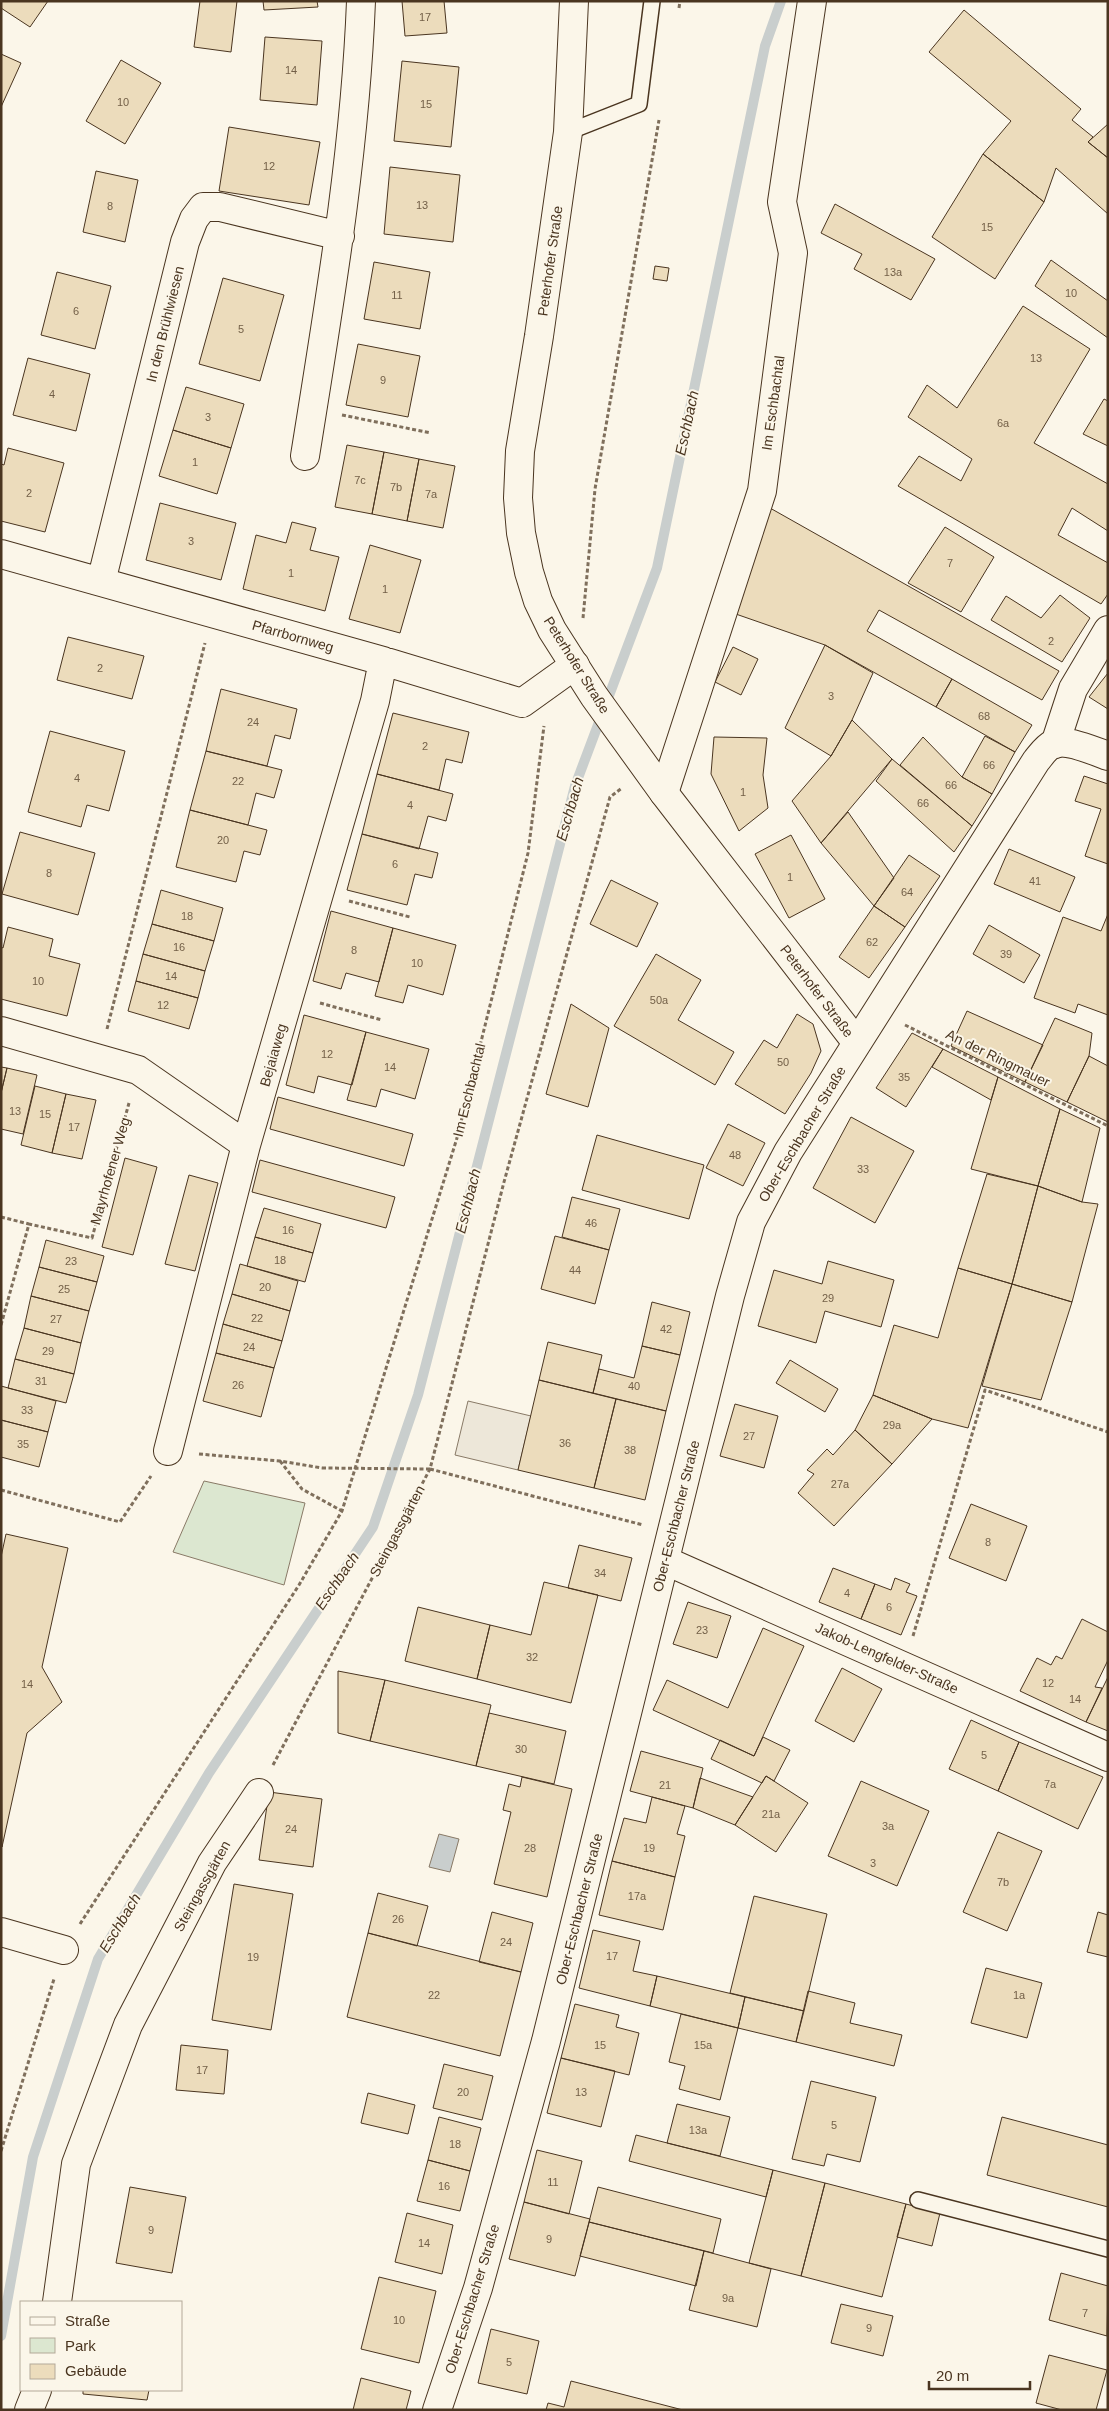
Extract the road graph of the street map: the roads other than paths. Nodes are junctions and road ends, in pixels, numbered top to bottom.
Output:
1 (361, 1) edge
2 (574, 1) edge
3 (652, 1) edge
4 (812, 1) edge
5 (568, 132) junction
6 (340, 236) junction
7 (305, 456) dead end
8 (1, 554) edge
9 (101, 582) junction
10 (1108, 630) edge
11 (383, 660) junction
12 (575, 665) junction
13 (1055, 744) junction
14 (1108, 756) edge
15 (664, 793) junction
16 (1, 1031) edge
17 (857, 1043) junction
18 (246, 1145) junction
19 (168, 1451) road end
20 (666, 1561) junction
21 (1108, 1757) edge
22 (259, 1792) road end
23 (1, 1932) edge
24 (64, 1950) road end
25 (918, 2200) dead end
26 (1108, 2250) edge
27 (57, 2301) edge
28 (38, 2391) edge
29 (29, 2410) edge
30 (437, 2410) edge

1 - 6 street
2 - 5 street, Peterhofer Straße
3 - 5 lane
4 - 15 street, Im Eschbachtal
5 - 12 street, Peterhofer Straße
6 - 7 street
6 - 9 street, In den Brühlwiesen
8 - 9 street, Pfarrbornweg
9 - 11 street, Pfarrbornweg
10 - 13 street
11 - 12 street, Pfarrbornweg
11 - 18 street, Bejaiaweg
12 - 15 street, Peterhofer Straße
13 - 14 street
13 - 17 street, Ober-Eschbacher Straße
15 - 17 street, Peterhofer Straße
16 - 18 street
17 - 20 street, Ober-Eschbacher Straße
18 - 19 street, Bejaiaweg
20 - 21 street, Jakob-Lengfelder-Straße
20 - 30 street, Ober-Eschbacher Straße
22 - 27 street, Steingassgärten
23 - 24 street
25 - 26 lane
28 - 29 street

